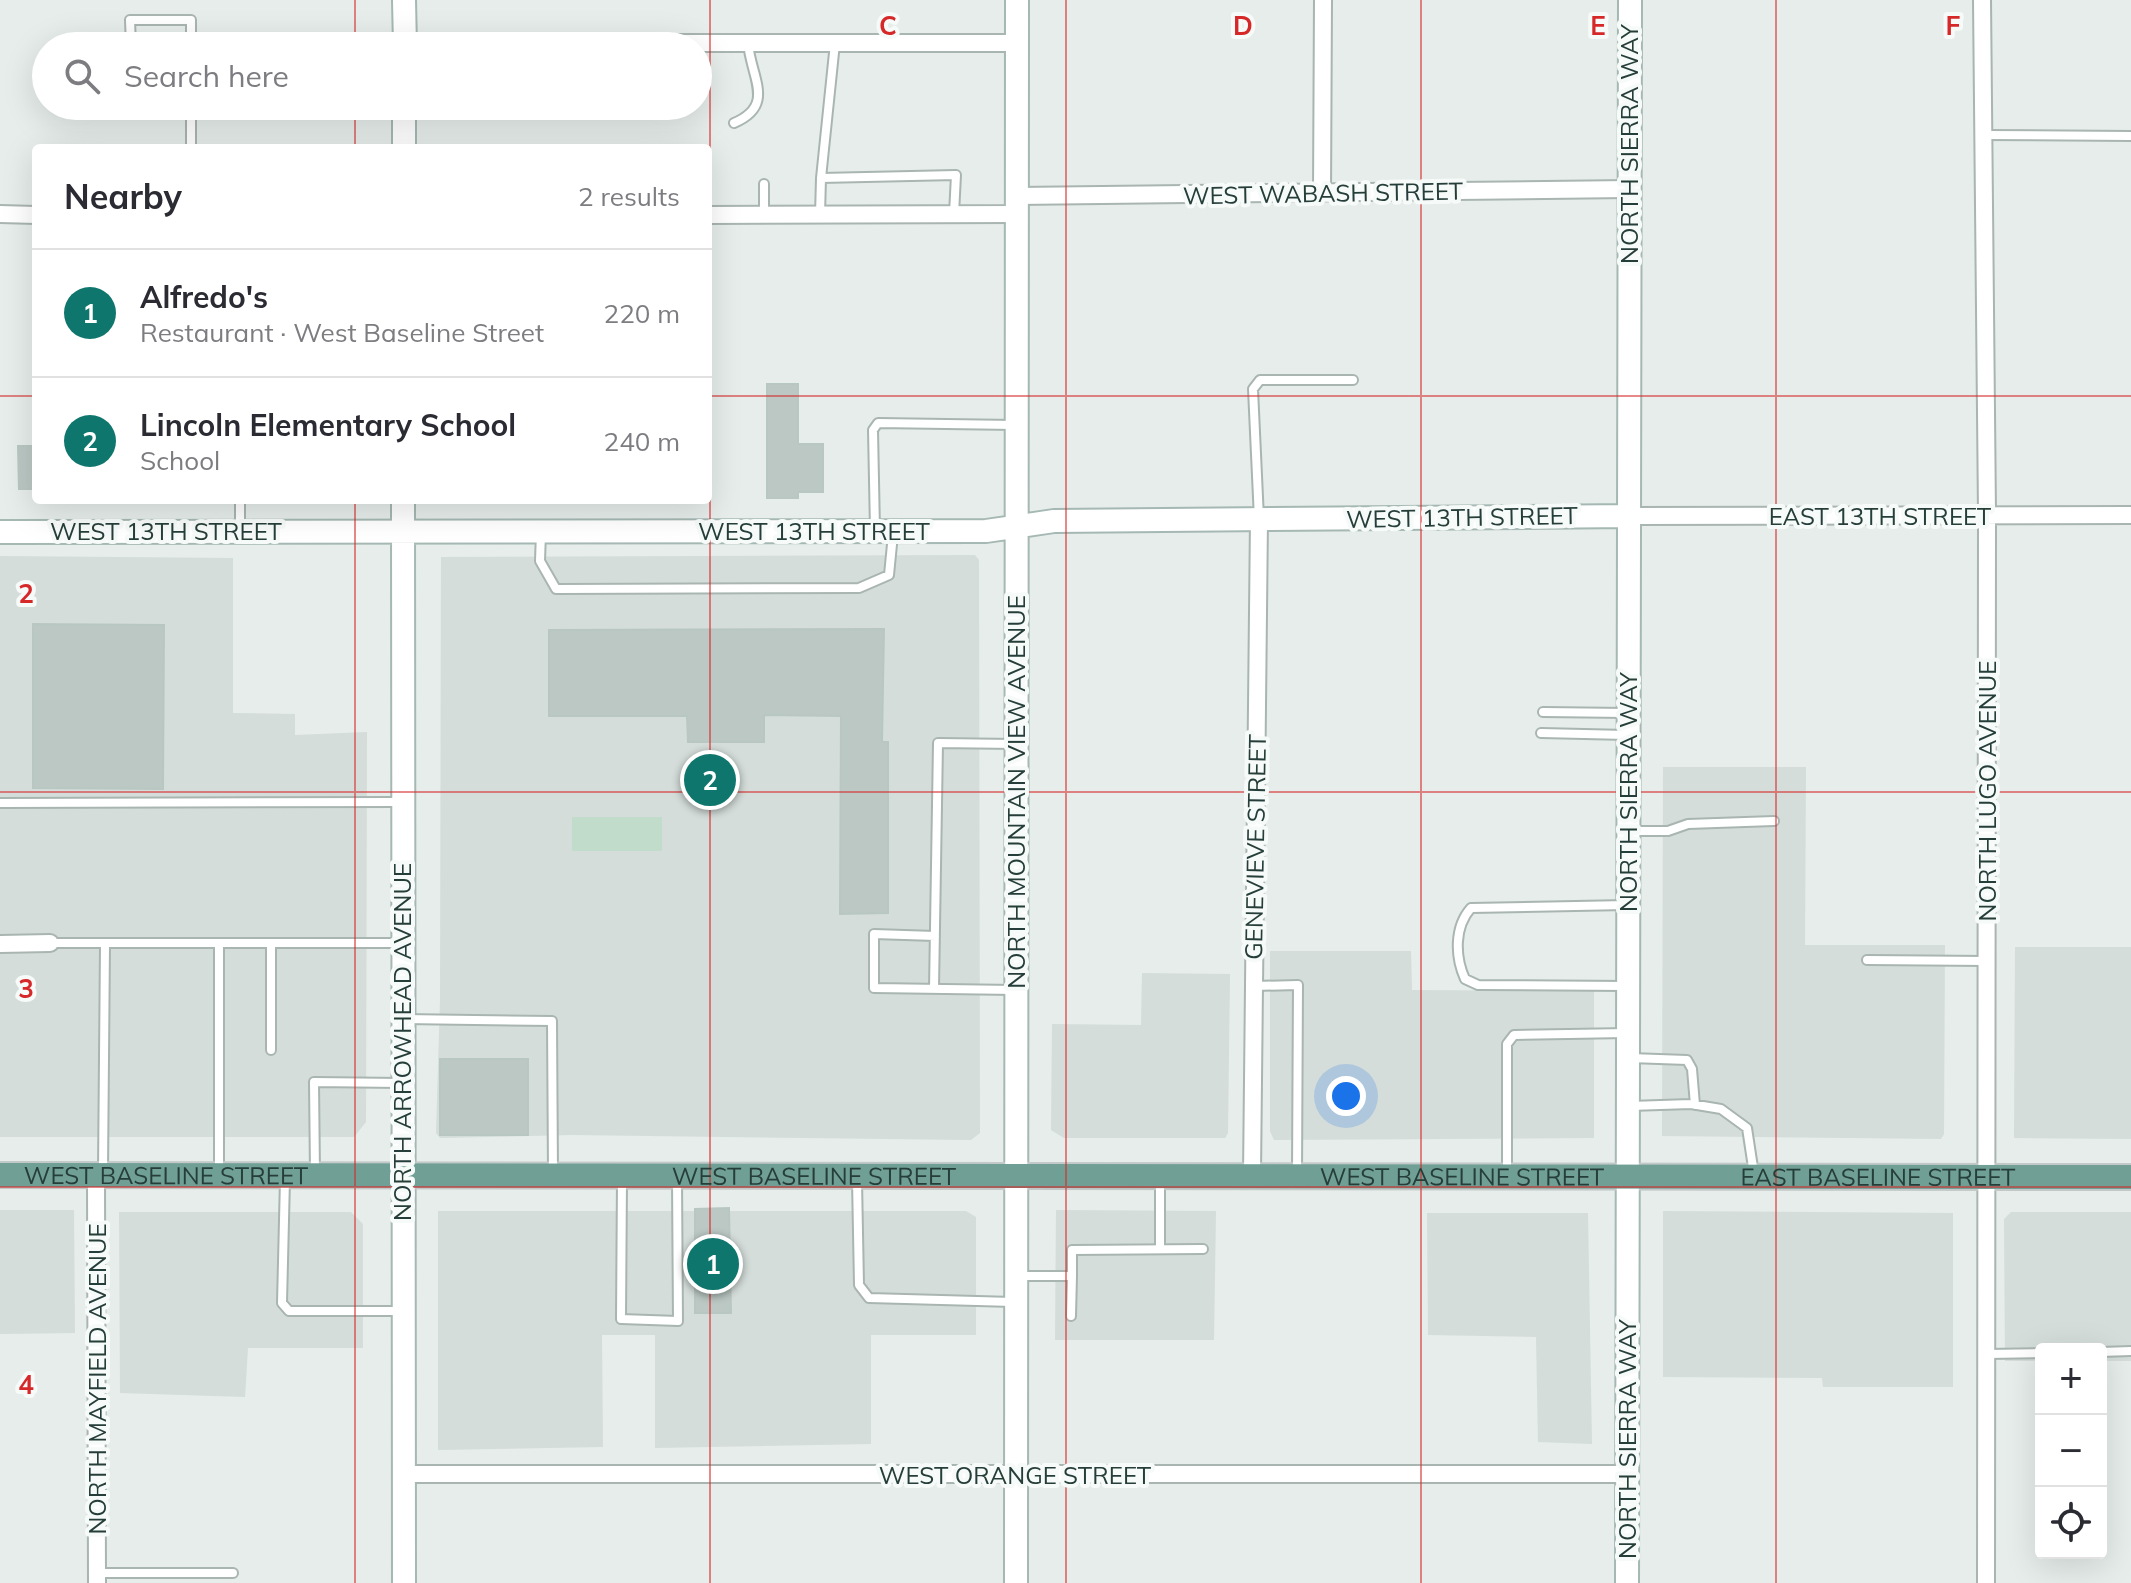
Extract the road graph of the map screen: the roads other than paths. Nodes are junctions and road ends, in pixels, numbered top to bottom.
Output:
1 (404, 0) edge
2 (1017, 0) edge
3 (1323, 0) edge
4 (1630, 0) edge
5 (1982, 0) edge
6 (130, 32) edge
7 (191, 32) edge
8 (405, 32) edge
9 (712, 43) edge
10 (748, 43) junction
11 (835, 43) junction
12 (1017, 43) junction
13 (191, 120) edge
14 (404, 120) edge
15 (734, 123) dead end
16 (1984, 135) junction
17 (2131, 136) edge
18 (191, 144) edge
19 (404, 144) edge
20 (821, 178) junction
21 (764, 184) dead end
22 (1629, 189) junction
23 (1322, 193) junction
24 (1017, 205) junction
25 (0, 214) edge
26 (954, 214) junction
27 (32, 215) edge
28 (712, 215) edge
29 (764, 215) junction
30 (820, 215) junction
31 (1353, 380) dead end
32 (1016, 425) junction
33 (240, 504) edge
34 (403, 504) edge
35 (1987, 515) junction
36 (2131, 515) edge
37 (1628, 516) junction
38 (1259, 519) junction
39 (1016, 526) junction
40 (240, 531) junction
41 (403, 531) junction
42 (541, 531) junction
43 (884, 531) junction
44 (0, 532) edge
45 (1543, 712) dead end
46 (1628, 724) junction
47 (1541, 733) dead end
48 (1016, 744) junction
49 (402, 802) junction
50 (0, 803) edge
51 (1774, 821) dead end
52 (1628, 831) junction
53 (1627, 905) junction
54 (935, 936) junction
55 (50, 943) joint
56 (271, 943) junction
57 (401, 943) junction
58 (0, 944) edge
59 (105, 944) junction
60 (219, 944) junction
61 (1867, 960) dead end
62 (1986, 961) junction
63 (1254, 986) junction
64 (1627, 986) junction
65 (934, 989) junction
66 (1016, 990) junction
67 (402, 1019) junction
68 (1627, 1033) junction
69 (271, 1050) dead end
70 (1627, 1058) junction
71 (401, 1083) junction
72 (1695, 1105) junction
73 (1627, 1106) junction
74 (1160, 1174) junction
75 (1252, 1174) junction
76 (1297, 1174) junction
77 (1507, 1174) junction
78 (1627, 1174) junction
79 (0, 1175) edge
80 (100, 1175) junction
81 (219, 1175) junction
82 (286, 1175) junction
83 (315, 1175) junction
84 (401, 1175) junction
85 (553, 1175) junction
86 (622, 1175) junction
87 (677, 1175) junction
88 (857, 1175) junction
89 (1016, 1175) junction
90 (1754, 1175) junction
91 (1986, 1176) junction
92 (2131, 1177) edge
93 (1160, 1249) junction
94 (1203, 1249) dead end
95 (1016, 1276) junction
96 (1072, 1276) junction
97 (1016, 1302) junction
98 (401, 1311) junction
99 (1071, 1316) dead end
100 (2131, 1351) edge
101 (2107, 1352) edge
102 (2035, 1353) edge
103 (1986, 1354) junction
104 (403, 1474) junction
105 (1627, 1474) junction
106 (1016, 1475) junction
107 (233, 1573) dead end
108 (97, 1578) edge
109 (404, 1583) edge
110 (1016, 1583) edge
111 (1627, 1583) edge
112 (1986, 1583) edge

1 - 8 street
2 - 12 street, NORTH MOUNTAIN VIEW AVENUE
3 - 23 street
4 - 22 street, NORTH SIERRA WAY
5 - 16 street, NORTH LUGO AVENUE
6 - 7 lane
9 - 10 street
10 - 11 street
10 - 15 lane
11 - 12 street
11 - 20 lane
12 - 24 street, NORTH MOUNTAIN VIEW AVENUE
13 - 18 lane
14 - 19 street
16 - 17 lane
16 - 35 street, NORTH LUGO AVENUE
20 - 26 lane
20 - 30 lane
21 - 29 lane
22 - 23 street, WEST WABASH STREET
22 - 37 street, NORTH SIERRA WAY
23 - 24 street, WEST WABASH STREET
24 - 26 street, WEST WABASH STREET
24 - 32 street, NORTH MOUNTAIN VIEW AVENUE
25 - 27 street
26 - 30 street, WEST WABASH STREET
28 - 29 street, WEST WABASH STREET
29 - 30 street, WEST WABASH STREET
31 - 38 lane
32 - 39 street, NORTH MOUNTAIN VIEW AVENUE
32 - 43 lane
33 - 40 lane
34 - 41 street, NORTH ARROWHEAD AVENUE
35 - 36 street, EAST 13TH STREET
35 - 37 street, EAST 13TH STREET
35 - 62 street, NORTH LUGO AVENUE
37 - 38 street, WEST 13TH STREET
37 - 46 street, NORTH SIERRA WAY
38 - 39 street, WEST 13TH STREET
38 - 63 street, GENEVIEVE STREET
39 - 43 street, WEST 13TH STREET
39 - 48 street, NORTH MOUNTAIN VIEW AVENUE
40 - 41 street, WEST 13TH STREET
40 - 44 street, WEST 13TH STREET
41 - 42 street, WEST 13TH STREET
41 - 49 street, NORTH ARROWHEAD AVENUE
42 - 43 street, WEST 13TH STREET
42 - 43 lane
45 - 46 lane
46 - 47 lane
46 - 52 street, NORTH SIERRA WAY
48 - 54 lane
48 - 66 street, NORTH MOUNTAIN VIEW AVENUE
49 - 50 lane
49 - 57 street, NORTH ARROWHEAD AVENUE
51 - 52 lane
52 - 53 street, NORTH SIERRA WAY
53 - 64 street, NORTH SIERRA WAY
53 - 64 lane
54 - 65 lane
54 - 65 lane
55 - 58 street
55 - 59 lane
56 - 57 lane
56 - 60 lane
56 - 69 lane
57 - 67 street, NORTH ARROWHEAD AVENUE
59 - 60 lane
59 - 80 lane
60 - 81 lane
61 - 62 lane
62 - 91 street, NORTH LUGO AVENUE
63 - 75 street, GENEVIEVE STREET
63 - 76 lane
64 - 68 street, NORTH SIERRA WAY
65 - 66 lane
66 - 89 street, NORTH MOUNTAIN VIEW AVENUE
67 - 71 street, NORTH ARROWHEAD AVENUE
67 - 85 lane
68 - 70 street, NORTH SIERRA WAY
68 - 77 lane
70 - 72 lane
70 - 73 street, NORTH SIERRA WAY
71 - 83 lane
71 - 84 street, NORTH ARROWHEAD AVENUE
72 - 73 lane
72 - 90 lane
73 - 78 street, NORTH SIERRA WAY
74 - 75 main road, WEST BASELINE STREET
74 - 89 main road, WEST BASELINE STREET
74 - 93 lane
75 - 76 main road, WEST BASELINE STREET
76 - 77 main road, WEST BASELINE STREET
77 - 78 main road, WEST BASELINE STREET
78 - 90 main road, EAST BASELINE STREET
78 - 105 street, NORTH SIERRA WAY
79 - 80 main road, WEST BASELINE STREET
80 - 81 main road, WEST BASELINE STREET
80 - 108 street, NORTH MAYFIELD AVENUE
81 - 82 main road, WEST BASELINE STREET
82 - 83 main road, WEST BASELINE STREET
82 - 98 lane
83 - 84 main road, WEST BASELINE STREET
84 - 85 main road, WEST BASELINE STREET
84 - 98 street, NORTH ARROWHEAD AVENUE
85 - 86 main road, WEST BASELINE STREET
86 - 87 main road, WEST BASELINE STREET
86 - 87 lane
87 - 88 main road, WEST BASELINE STREET
88 - 89 main road, WEST BASELINE STREET
88 - 97 lane
89 - 95 street, NORTH MOUNTAIN VIEW AVENUE
90 - 91 main road, EAST BASELINE STREET
91 - 92 main road, EAST BASELINE STREET
91 - 103 street, NORTH LUGO AVENUE
93 - 94 lane
93 - 96 lane
95 - 96 lane
95 - 97 street, NORTH MOUNTAIN VIEW AVENUE
96 - 99 lane
97 - 106 street, NORTH MOUNTAIN VIEW AVENUE
98 - 104 street, NORTH ARROWHEAD AVENUE
100 - 101 lane
102 - 103 lane
103 - 112 street, NORTH LUGO AVENUE
104 - 106 street, WEST ORANGE STREET
104 - 109 street, NORTH ARROWHEAD AVENUE
105 - 106 street, WEST ORANGE STREET
105 - 111 street, NORTH SIERRA WAY
106 - 110 street, NORTH MOUNTAIN VIEW AVENUE
107 - 108 lane

